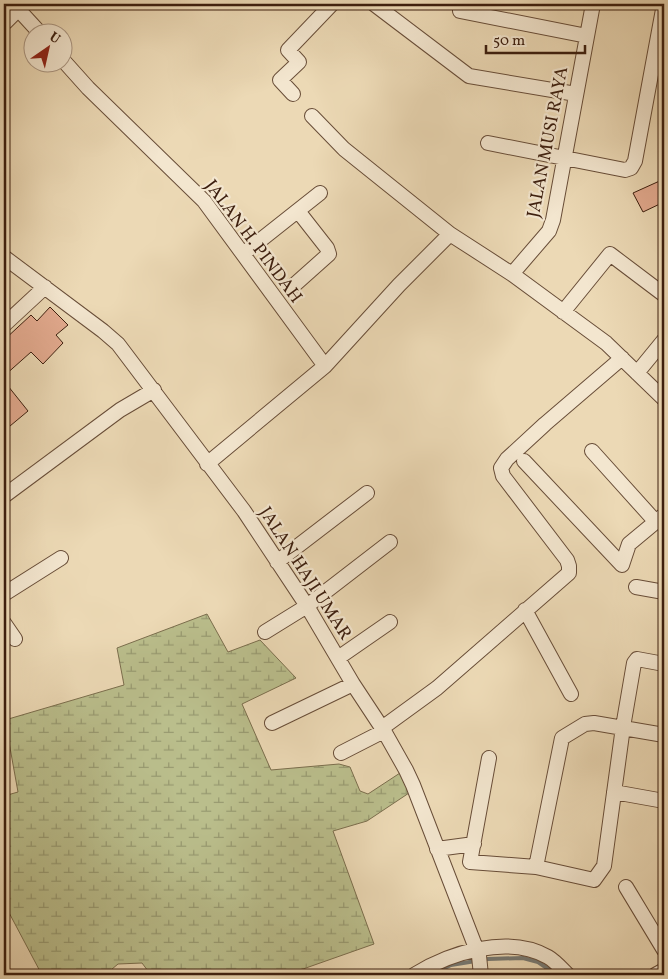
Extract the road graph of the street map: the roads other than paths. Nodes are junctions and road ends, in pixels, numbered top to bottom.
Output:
1 (332, 4) edge
2 (593, 4) edge
3 (664, 4) edge
4 (19, 6) edge
5 (382, 6) edge
6 (460, 11) dead end
7 (4, 21) edge
8 (31, 22) edge
9 (587, 36) junction
10 (660, 52) edge
11 (72, 70) edge
12 (293, 94) dead end
13 (576, 94) junction
14 (312, 116) dead end
15 (488, 143) dead end
16 (563, 158) junction
17 (320, 193) dead end
18 (298, 210) junction
19 (450, 234) junction
20 (243, 254) junction
21 (4, 257) edge
22 (512, 274) junction
23 (45, 287) junction
24 (292, 288) dead end
25 (664, 297) edge
26 (563, 312) junction
27 (4, 325) edge
28 (664, 340) edge
29 (622, 358) junction
30 (325, 366) junction
31 (637, 373) junction
32 (154, 390) junction
33 (664, 399) edge
34 (592, 451) dead end
35 (524, 460) dead end
36 (207, 464) junction
37 (367, 493) dead end
38 (4, 496) edge
39 (659, 518) edge
40 (390, 542) dead end
41 (61, 558) dead end
42 (277, 562) junction
43 (636, 587) dead end
44 (664, 592) edge
45 (4, 594) edge
46 (307, 606) junction
47 (525, 610) junction
48 (390, 622) dead end
49 (4, 623) edge
50 (265, 632) dead end
51 (15, 639) dead end
52 (338, 658) junction
53 (664, 664) edge
54 (352, 684) junction
55 (571, 694) dead end
56 (272, 723) dead end
57 (623, 727) junction
58 (383, 730) junction
59 (664, 735) edge
60 (341, 753) dead end
61 (489, 758) dead end
62 (614, 792) junction
63 (664, 801) edge
64 (474, 844) junction
65 (437, 849) junction
66 (536, 867) junction
67 (626, 887) dead end
68 (664, 950) edge
69 (479, 962) edge
70 (664, 970) edge
71 (414, 975) edge
72 (568, 975) edge
73 (655, 975) edge

1 - 12 street
2 - 9 street, JALAN MUSI RAYA
3 - 10 street
4 - 7 street
4 - 8 street
5 - 13 street
6 - 9 street
9 - 13 street, JALAN MUSI RAYA
10 - 16 street
11 - 20 street, JALAN H. PINDAH
13 - 16 street, JALAN MUSI RAYA
14 - 19 street
15 - 16 street
16 - 22 street, JALAN MUSI RAYA
17 - 18 street
18 - 20 street
18 - 24 street
19 - 22 street
19 - 30 street
20 - 30 street, JALAN H. PINDAH
21 - 23 street, JALAN HAJI UMAR
22 - 26 street
23 - 27 street
23 - 32 street, JALAN HAJI UMAR
25 - 26 street
26 - 29 street
28 - 31 street
29 - 31 street
29 - 47 street
30 - 36 street
31 - 33 street
32 - 36 street, JALAN HAJI UMAR
32 - 38 street
34 - 39 street
35 - 39 street
36 - 42 street, JALAN HAJI UMAR
37 - 42 street
40 - 46 street
41 - 45 street
42 - 46 street, JALAN HAJI UMAR
43 - 44 street
46 - 50 street
46 - 52 street, JALAN HAJI UMAR
47 - 55 street
47 - 58 street
48 - 52 street
49 - 51 street
52 - 54 street, JALAN HAJI UMAR
53 - 57 street
54 - 56 street
54 - 58 street, JALAN HAJI UMAR
57 - 59 street
57 - 62 street
57 - 66 street
58 - 60 street
58 - 65 street, JALAN HAJI UMAR
61 - 64 street
62 - 63 street
62 - 66 street
64 - 65 street
64 - 66 street
65 - 69 street, JALAN HAJI UMAR
67 - 68 street
69 - 71 street
69 - 72 street
70 - 73 street

